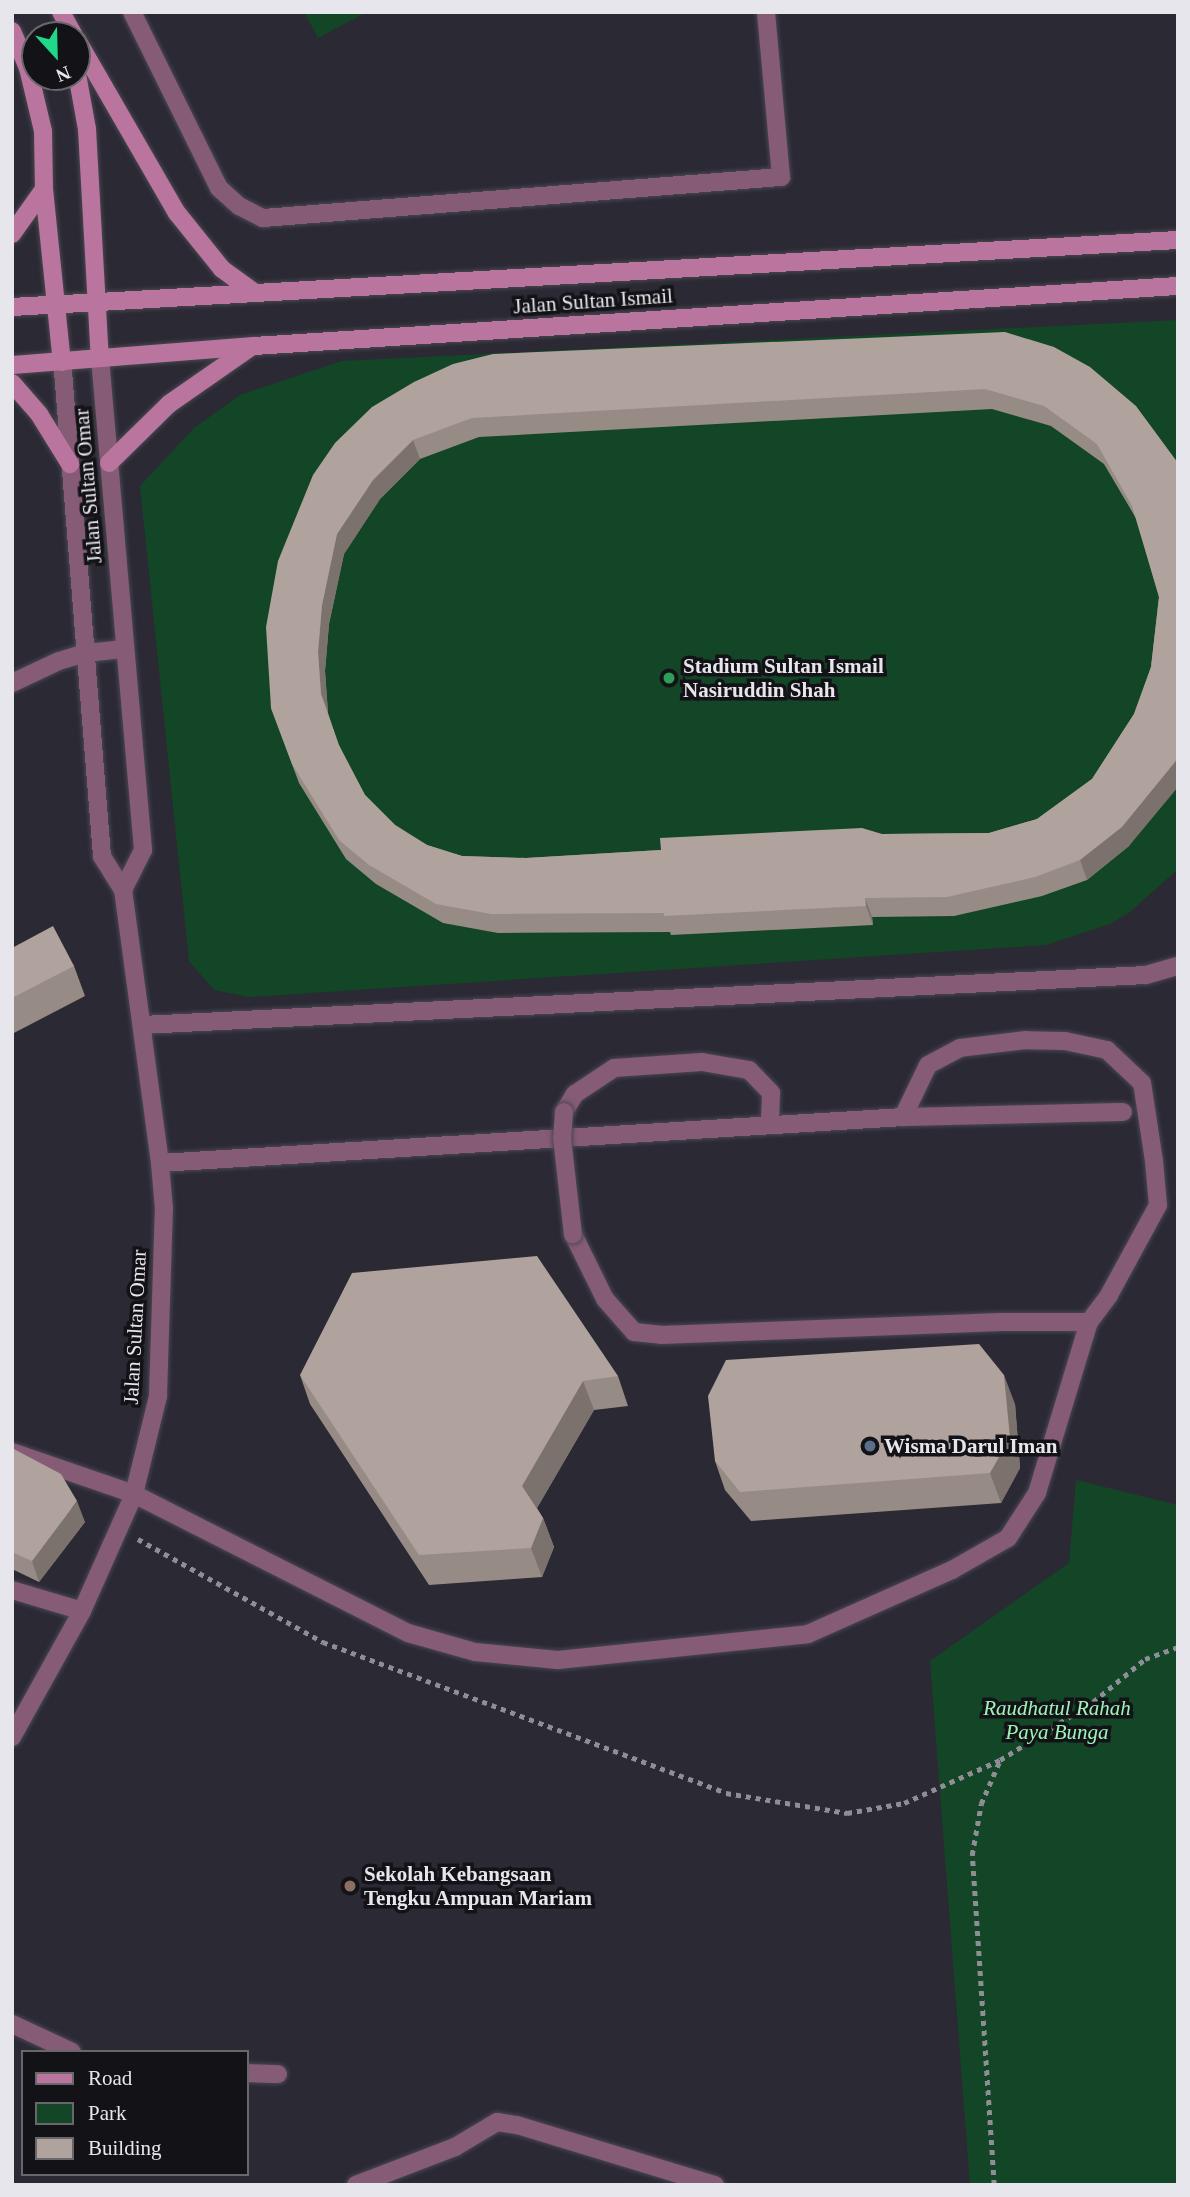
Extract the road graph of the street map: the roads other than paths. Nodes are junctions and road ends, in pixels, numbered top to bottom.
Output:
1 (132, 12) edge
2 (766, 12) edge
3 (12, 31) edge
4 (91, 64) edge
5 (80, 91) edge
6 (44, 189) junction
7 (12, 234) edge
8 (1178, 240) edge
9 (1178, 286) edge
10 (255, 293) junction
11 (96, 301) junction
12 (55, 305) junction
13 (12, 307) edge
14 (254, 346) junction
15 (100, 358) junction
16 (62, 362) junction
17 (12, 365) edge
18 (12, 383) edge
19 (109, 463) junction
20 (70, 464) junction
21 (125, 649) junction
22 (86, 653) junction
23 (12, 683) edge
24 (123, 890) junction
25 (1178, 966) edge
26 (142, 1025) junction
27 (1123, 1112) dead end
28 (903, 1117) junction
29 (770, 1125) junction
30 (160, 1163) junction
31 (1089, 1322) junction
32 (12, 1452) edge
33 (134, 1494) junction
34 (12, 1590) edge
35 (82, 1611) junction
36 (12, 1737) edge
37 (12, 2024) edge
38 (68, 2050) edge
39 (248, 2073) edge
40 (278, 2074) dead end
41 (356, 2185) edge
42 (715, 2185) edge

1 - 2 street
3 - 6 main road
4 - 10 main road
5 - 11 main road, Jalan Sultan Omar
6 - 7 main road
6 - 12 main road
8 - 10 main road, Jalan Sultan Ismail
9 - 14 main road, Jalan Sultan Ismail
10 - 11 main road, Jalan Sultan Ismail
11 - 12 main road, Jalan Sultan Ismail
11 - 15 main road, Jalan Sultan Omar
12 - 13 main road, Jalan Sultan Ismail
12 - 16 main road
14 - 15 main road, Jalan Sultan Ismail
14 - 19 main road
15 - 16 main road, Jalan Sultan Ismail
15 - 19 street, Jalan Sultan Omar
16 - 17 main road, Jalan Sultan Ismail
16 - 20 street, Jalan Sultan Omar
18 - 20 main road
19 - 21 street, Jalan Sultan Omar
20 - 22 street, Jalan Sultan Omar
21 - 22 street
21 - 24 street, Jalan Sultan Omar
22 - 23 street
22 - 24 street, Jalan Sultan Omar
24 - 26 street, Jalan Sultan Omar
25 - 26 street
26 - 30 street, Jalan Sultan Omar
27 - 28 street
28 - 29 street
28 - 31 street
29 - 30 street
29 - 31 street, bridge
30 - 33 street, Jalan Sultan Omar
31 - 33 street
32 - 33 street
33 - 35 street, Jalan Sultan Omar
34 - 35 street
35 - 36 street, Jalan Sultan Omar
37 - 38 street
39 - 40 street
41 - 42 street

